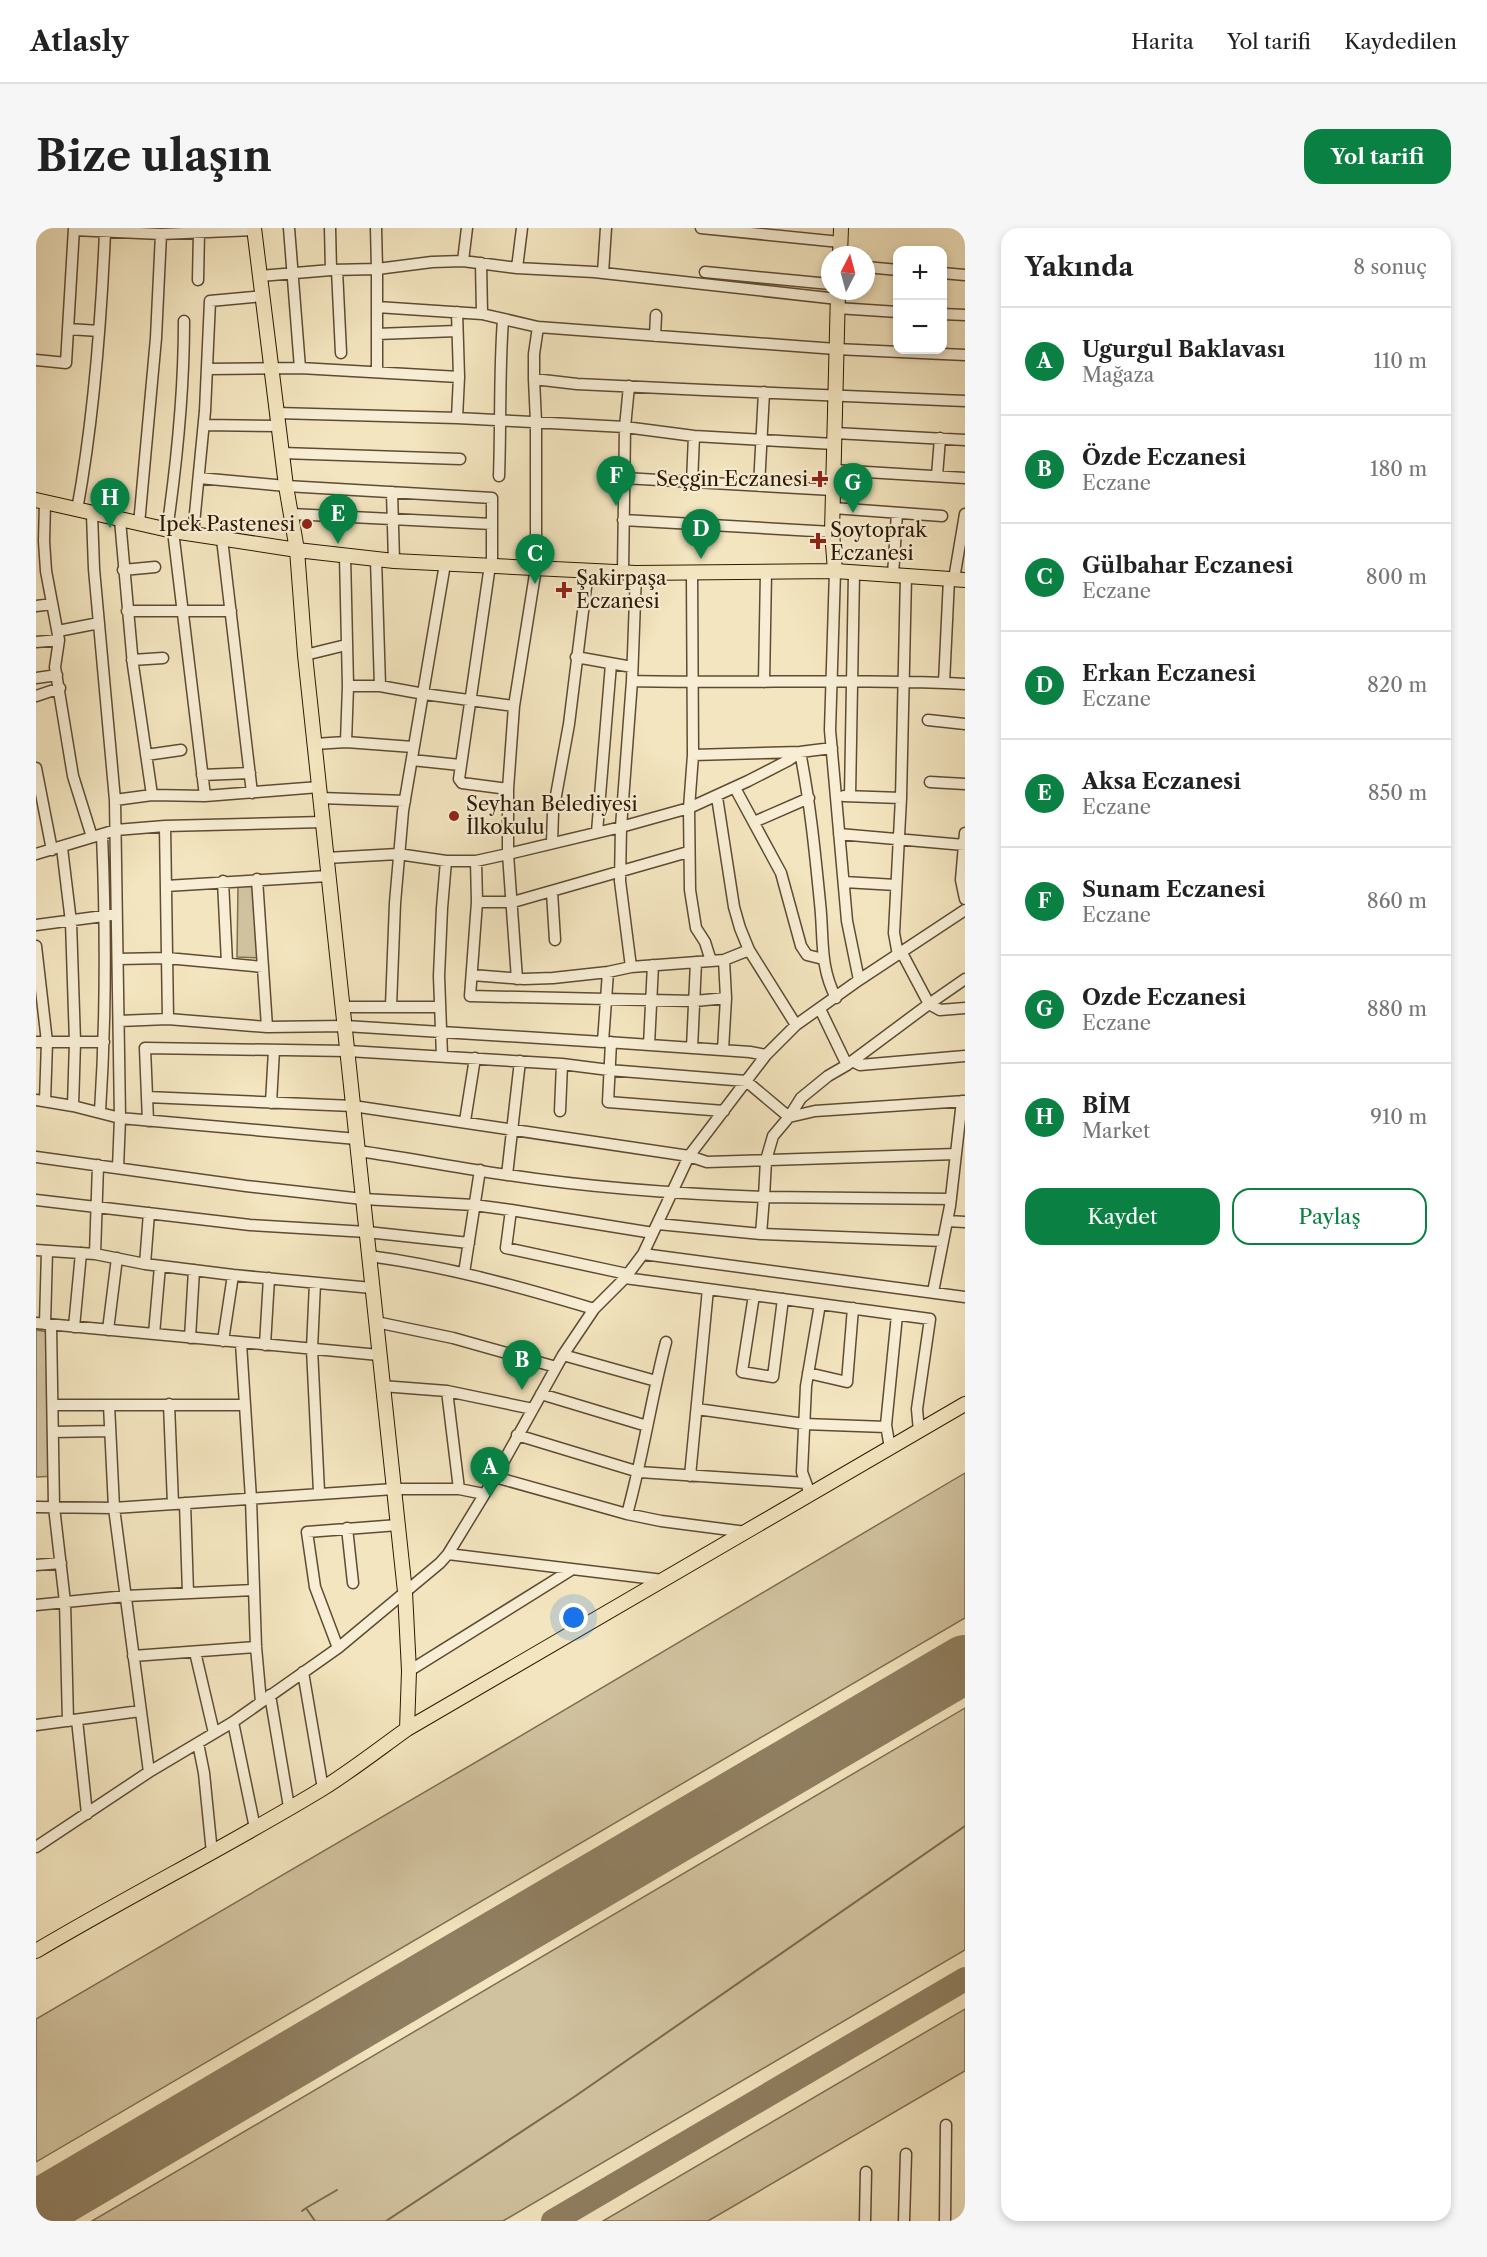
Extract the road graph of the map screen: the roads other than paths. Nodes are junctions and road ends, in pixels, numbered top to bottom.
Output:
1 (289, 228) edge
2 (330, 228) edge
3 (376, 228) edge
4 (467, 228) edge
5 (522, 228) edge
6 (606, 228) edge
7 (701, 228) edge
8 (74, 229) edge
9 (254, 229) edge
10 (105, 232) junction
11 (199, 232) junction
12 (160, 234) junction
13 (840, 242) edge
14 (463, 261) junction
15 (481, 263) junction
16 (517, 268) junction
17 (875, 268) edge
18 (377, 269) junction
19 (334, 270) junction
20 (893, 270) edge
21 (705, 272) dead end
22 (603, 273) junction
23 (947, 273) edge
24 (292, 274) junction
25 (965, 275) edge
26 (260, 276) junction
27 (198, 280) dead end
28 (821, 283) edge
29 (263, 296) junction
30 (821, 297) edge
31 (838, 300) edge
32 (843, 300) edge
33 (377, 307) junction
34 (893, 311) edge
35 (457, 312) junction
36 (482, 314) junction
37 (947, 314) edge
38 (656, 315) dead end
39 (965, 315) edge
40 (503, 320) junction
41 (184, 321) dead end
42 (538, 327) junction
43 (69, 329) junction
44 (99, 331) junction
45 (458, 331) junction
46 (377, 334) junction
47 (655, 336) junction
48 (836, 349) junction
49 (341, 353) dead end
50 (965, 355) edge
51 (36, 360) edge
52 (272, 368) junction
53 (300, 368) junction
54 (207, 369) junction
55 (377, 372) junction
56 (459, 377) junction
57 (534, 379) junction
58 (629, 386) junction
59 (764, 392) junction
60 (836, 394) junction
61 (965, 401) edge
62 (457, 418) junction
63 (278, 419) junction
64 (501, 420) junction
65 (536, 422) junction
66 (204, 425) junction
67 (625, 427) junction
68 (694, 436) junction
69 (834, 438) junction
70 (940, 438) junction
71 (761, 440) junction
72 (965, 440) edge
73 (282, 453) junction
74 (460, 459) dead end
75 (834, 470) junction
76 (499, 476) dead end
77 (937, 476) junction
78 (198, 478) junction
79 (624, 478) junction
80 (965, 478) edge
81 (693, 482) junction
82 (286, 486) junction
83 (759, 486) junction
84 (833, 489) junction
85 (392, 492) junction
86 (41, 502) edge
87 (833, 508) junction
88 (77, 510) junction
89 (92, 513) junction
90 (897, 513) junction
91 (291, 514) junction
92 (965, 514) edge
93 (942, 516) dead end
94 (120, 520) junction
95 (393, 520) junction
96 (624, 520) junction
97 (139, 524) junction
98 (492, 524) junction
99 (170, 530) junction
100 (832, 532) junction
101 (193, 534) junction
102 (222, 539) junction
103 (40, 541) edge
104 (297, 550) junction
105 (345, 556) junction
106 (376, 559) junction
107 (394, 561) junction
108 (445, 564) junction
109 (491, 565) junction
110 (155, 567) dead end
111 (536, 568) junction
112 (123, 570) junction
113 (41, 571) edge
114 (588, 571) junction
115 (835, 571) junction
116 (629, 572) junction
117 (766, 572) junction
118 (692, 573) junction
119 (854, 573) junction
120 (899, 576) junction
121 (956, 579) edge
122 (52, 604) junction
123 (36, 606) edge
124 (182, 610) junction
125 (128, 611) junction
126 (231, 611) junction
127 (99, 623) junction
128 (58, 636) junction
129 (36, 642) edge
130 (346, 645) junction
131 (305, 655) junction
132 (576, 657) junction
133 (163, 658) dead end
134 (132, 660) junction
135 (611, 664) junction
136 (632, 667) junction
137 (57, 675) junction
138 (36, 678) edge
139 (632, 681) junction
140 (831, 681) junction
141 (851, 681) junction
142 (692, 682) junction
143 (764, 682) junction
144 (903, 682) junction
145 (944, 682) junction
146 (965, 684) edge
147 (348, 686) junction
148 (380, 686) junction
149 (60, 688) junction
150 (424, 694) junction
151 (36, 696) edge
152 (470, 701) junction
153 (514, 706) junction
154 (928, 720) dead end
155 (965, 724) edge
156 (346, 742) junction
157 (314, 744) junction
158 (413, 747) junction
159 (832, 748) junction
160 (181, 750) dead end
161 (800, 752) junction
162 (146, 755) junction
163 (693, 755) junction
164 (412, 760) junction
165 (460, 765) junction
166 (36, 768) edge
167 (249, 773) junction
168 (202, 775) junction
169 (930, 782) dead end
170 (965, 784) edge
171 (735, 788) junction
172 (508, 789) junction
173 (252, 793) junction
174 (319, 793) junction
175 (152, 795) junction
176 (835, 795) junction
177 (205, 796) junction
178 (850, 796) junction
179 (717, 797) junction
180 (809, 798) junction
181 (901, 798) junction
182 (116, 800) junction
183 (405, 801) junction
184 (689, 808) junction
185 (322, 822) junction
186 (754, 822) junction
187 (165, 825) junction
188 (621, 827) junction
189 (116, 830) junction
190 (597, 832) junction
191 (965, 833) edge
192 (839, 834) junction
193 (97, 836) junction
194 (899, 838) junction
195 (552, 843) junction
196 (964, 845) edge
197 (57, 849) junction
198 (688, 852) junction
199 (398, 854) junction
200 (508, 854) junction
201 (36, 855) edge
202 (326, 858) junction
203 (446, 861) junction
204 (476, 861) junction
205 (621, 871) junction
206 (328, 876) junction
207 (257, 879) junction
208 (224, 882) junction
209 (844, 882) junction
210 (896, 885) junction
211 (166, 886) junction
212 (552, 892) junction
213 (965, 899) edge
214 (477, 902) junction
215 (513, 902) junction
216 (965, 910) edge
217 (118, 914) junction
218 (106, 916) junction
219 (71, 921) junction
220 (36, 925) edge
221 (555, 940) dead end
222 (36, 946) edge
223 (749, 950) junction
224 (900, 954) junction
225 (167, 958) junction
226 (118, 959) junction
227 (823, 959) junction
228 (724, 960) junction
229 (711, 961) junction
230 (696, 962) junction
231 (227, 963) junction
232 (653, 965) junction
233 (263, 967) junction
234 (631, 967) junction
235 (608, 972) junction
236 (471, 975) junction
237 (517, 979) junction
238 (859, 980) junction
239 (965, 980) edge
240 (606, 998) junction
241 (726, 998) junction
242 (836, 998) junction
243 (652, 1000) junction
244 (695, 1001) junction
245 (929, 1004) junction
246 (391, 1005) junction
247 (343, 1007) junction
248 (439, 1007) junction
249 (965, 1008) edge
250 (820, 1010) junction
251 (168, 1019) junction
252 (119, 1021) junction
253 (796, 1025) junction
254 (345, 1026) junction
255 (267, 1027) junction
256 (441, 1030) junction
257 (75, 1041) junction
258 (41, 1042) edge
259 (104, 1042) junction
260 (607, 1042) junction
261 (649, 1045) junction
262 (692, 1048) junction
263 (274, 1050) junction
264 (723, 1050) junction
265 (348, 1051) junction
266 (766, 1055) junction
267 (442, 1056) junction
268 (965, 1056) edge
269 (476, 1058) junction
270 (520, 1061) junction
271 (850, 1063) junction
272 (562, 1064) junction
273 (609, 1070) junction
274 (746, 1081) junction
275 (147, 1097) junction
276 (41, 1101) edge
277 (963, 1101) edge
278 (271, 1103) junction
279 (73, 1106) junction
280 (353, 1106) junction
281 (560, 1111) dead end
282 (724, 1111) junction
283 (100, 1112) junction
284 (789, 1117) junction
285 (120, 1118) junction
286 (148, 1121) junction
287 (465, 1121) junction
288 (512, 1128) junction
289 (358, 1145) junction
290 (959, 1147) edge
291 (36, 1156) edge
292 (689, 1156) junction
293 (766, 1160) junction
294 (98, 1165) junction
295 (118, 1168) junction
296 (480, 1170) junction
297 (959, 1173) edge
298 (507, 1175) junction
299 (672, 1193) junction
300 (764, 1197) junction
301 (951, 1199) junction
302 (36, 1200) edge
303 (363, 1200) junction
304 (474, 1205) junction
305 (96, 1206) junction
306 (511, 1210) junction
307 (149, 1213) junction
308 (947, 1221) junction
309 (965, 1222) edge
310 (656, 1228) junction
311 (367, 1232) junction
312 (761, 1234) junction
313 (943, 1241) junction
314 (469, 1243) junction
315 (42, 1250) edge
316 (81, 1253) junction
317 (95, 1254) junction
318 (643, 1254) junction
319 (369, 1256) junction
320 (117, 1258) junction
321 (145, 1263) junction
322 (160, 1266) junction
323 (194, 1270) junction
324 (464, 1273) junction
325 (233, 1275) junction
326 (626, 1276) junction
327 (269, 1278) junction
328 (315, 1282) junction
329 (372, 1288) junction
330 (708, 1289) junction
331 (933, 1292) junction
332 (754, 1295) junction
333 (965, 1297) edge
334 (783, 1299) junction
335 (820, 1304) junction
336 (853, 1308) junction
337 (594, 1309) junction
338 (897, 1315) junction
339 (376, 1322) junction
340 (44, 1324) edge
341 (74, 1327) junction
342 (108, 1330) junction
343 (154, 1334) junction
344 (190, 1338) junction
345 (223, 1341) junction
346 (666, 1342) dead end
347 (241, 1343) junction
348 (266, 1345) junction
349 (312, 1349) junction
350 (563, 1355) junction
351 (379, 1356) junction
352 (555, 1367) junction
353 (808, 1373) junction
354 (656, 1381) junction
355 (382, 1386) junction
356 (447, 1391) junction
357 (541, 1394) junction
358 (109, 1404) junction
359 (169, 1404) junction
360 (965, 1404) edge
361 (53, 1405) junction
362 (245, 1405) junction
363 (533, 1409) junction
364 (697, 1409) junction
365 (804, 1424) junction
366 (647, 1426) junction
367 (886, 1427) junction
368 (110, 1431) junction
369 (919, 1431) junction
370 (53, 1432) junction
371 (517, 1435) junction
372 (890, 1448) junction
373 (639, 1472) junction
374 (495, 1476) junction
375 (690, 1476) junction
376 (394, 1489) junction
377 (459, 1489) junction
378 (808, 1489) junction
379 (319, 1492) junction
380 (484, 1494) junction
381 (251, 1499) junction
382 (185, 1503) junction
383 (172, 1504) junction
384 (36, 1507) edge
385 (54, 1507) junction
386 (114, 1508) junction
387 (627, 1514) junction
388 (398, 1525) junction
389 (347, 1528) junction
390 (746, 1532) junction
391 (448, 1554) junction
392 (61, 1563) junction
393 (36, 1565) edge
394 (571, 1570) junction
395 (663, 1580) junction
396 (353, 1583) dead end
397 (254, 1590) junction
398 (405, 1592) junction
399 (188, 1593) junction
400 (126, 1596) junction
401 (65, 1602) junction
402 (36, 1605) edge
403 (256, 1647) junction
404 (338, 1648) junction
405 (195, 1652) junction
406 (133, 1656) junction
407 (409, 1671) junction
408 (303, 1672) junction
409 (266, 1699) junction
410 (140, 1711) junction
411 (72, 1720) junction
412 (233, 1722) junction
413 (36, 1725) edge
414 (407, 1729) junction
415 (214, 1733) junction
416 (198, 1743) junction
417 (149, 1772) junction
418 (322, 1789) junction
419 (289, 1807) junction
420 (87, 1814) junction
421 (255, 1828) junction
422 (36, 1847) edge
423 (212, 1853) junction
424 (36, 1951) edge
425 (946, 2125) dead end
426 (906, 2154) dead end
427 (866, 2172) dead end
428 (866, 2221) edge
429 (904, 2221) edge
430 (945, 2221) edge

1 - 24 street
2 - 19 street
3 - 18 street
4 - 14 street
5 - 16 street
6 - 22 street
7 - 13 street
8 - 10 street
8 - 43 street
9 - 11 street
9 - 26 main road
10 - 12 street
10 - 44 street
11 - 12 street
11 - 27 street
12 - 97 street
14 - 15 street
14 - 18 street
15 - 16 street
15 - 36 street
16 - 22 street
17 - 20 street
18 - 19 street
18 - 33 street
19 - 24 street
19 - 49 street
21 - 28 street
22 - 30 street
23 - 25 street
24 - 26 street
24 - 53 street
26 - 29 main road
29 - 52 main road
29 - 54 street
31 - 48 main road
32 - 34 street
33 - 35 street
33 - 46 street
35 - 36 street
35 - 45 street
36 - 40 street
37 - 39 street
38 - 47 street
40 - 42 street
40 - 64 street
41 - 99 street
42 - 47 street
42 - 57 street
43 - 44 street
43 - 51 street
44 - 88 street
45 - 46 street
45 - 56 street
46 - 55 street
47 - 48 street
48 - 50 street
48 - 60 main road
52 - 53 street
52 - 54 street
52 - 63 main road
53 - 55 street
54 - 66 street
55 - 56 street
56 - 62 street
57 - 58 street
57 - 65 street
58 - 59 street
58 - 67 street
59 - 60 street
59 - 71 street
60 - 61 street
60 - 69 main road
62 - 63 street
62 - 64 street
63 - 66 street
63 - 73 main road
64 - 65 street
64 - 76 street
65 - 67 street
65 - 111 street
66 - 78 street
67 - 68 street
67 - 79 street
68 - 71 street
68 - 81 street
69 - 70 street
69 - 71 street
69 - 75 main road
70 - 72 street
70 - 77 street
71 - 83 street
73 - 74 street
73 - 82 main road
75 - 77 street
75 - 84 main road
77 - 80 street
78 - 82 street
78 - 101 street
79 - 81 street
79 - 96 street
81 - 83 street
82 - 85 street
82 - 91 main road
83 - 84 street
84 - 87 main road
85 - 95 street
85 - 98 street
86 - 88 main road
86 - 103 street
87 - 90 street
87 - 100 main road
88 - 89 main road
89 - 94 main road
89 - 127 street
90 - 93 street
90 - 120 street
91 - 95 street
91 - 104 main road
92 - 121 street
94 - 97 main road
94 - 112 street
95 - 98 street
95 - 107 street
96 - 100 street
96 - 116 street
97 - 99 main road
98 - 109 street
99 - 101 main road
99 - 124 street
100 - 115 main road
101 - 102 main road
102 - 104 main road
102 - 126 street
103 - 113 street
104 - 105 main road
104 - 131 main road
105 - 106 main road
105 - 130 street
106 - 107 main road
106 - 148 street
107 - 108 main road
108 - 109 main road
108 - 150 street
109 - 111 main road
109 - 152 street
110 - 112 street
111 - 114 main road
111 - 153 street
112 - 125 street
113 - 122 street
114 - 116 main road
114 - 132 street
115 - 117 main road
115 - 119 main road
115 - 140 street
116 - 118 main road
116 - 136 street
117 - 118 main road
117 - 143 street
118 - 142 street
119 - 120 main road
119 - 141 street
120 - 121 main road
120 - 144 street
121 - 145 street
122 - 123 street
122 - 128 street
124 - 125 street
124 - 126 street
124 - 168 street
125 - 134 street
126 - 167 street
127 - 128 street
127 - 182 street
128 - 129 street
128 - 137 street
130 - 131 street
130 - 147 street
131 - 157 main road
132 - 135 street
132 - 195 street
133 - 134 street
134 - 162 street
135 - 136 street
135 - 190 street
136 - 139 street
137 - 138 street
137 - 149 street
139 - 142 street
139 - 188 street
140 - 141 street
140 - 143 street
140 - 159 street
141 - 144 street
141 - 178 street
142 - 143 street
142 - 163 street
144 - 145 street
144 - 181 street
145 - 146 street
147 - 148 street
147 - 156 street
148 - 150 street
149 - 151 street
149 - 193 street
150 - 152 street
150 - 158 street
152 - 153 street
152 - 165 street
153 - 172 street
154 - 155 street
156 - 157 street
156 - 158 street
157 - 174 main road
158 - 164 street
159 - 161 street
159 - 176 street
160 - 162 street
161 - 163 street
161 - 171 street
161 - 180 street
162 - 175 street
163 - 184 street
164 - 165 street
164 - 183 street
165 - 172 street
166 - 197 street
167 - 168 street
167 - 173 street
168 - 177 street
169 - 170 street
171 - 179 street
171 - 186 street
172 - 200 street
173 - 174 street
173 - 177 street
174 - 183 street
174 - 185 main road
175 - 177 street
175 - 182 street
176 - 178 street
176 - 192 street
178 - 181 street
179 - 184 street
179 - 223 street
180 - 186 street
180 - 227 street
181 - 194 street
182 - 189 street
183 - 199 street
184 - 188 street
184 - 198 street
185 - 187 street
185 - 202 main road
186 - 227 street
187 - 189 street
187 - 211 street
188 - 190 street
188 - 205 street
189 - 193 street
189 - 217 street
190 - 195 street
191 - 196 street
192 - 194 street
192 - 209 street
193 - 197 street
193 - 218 street
194 - 196 street
194 - 210 street
195 - 200 street
196 - 213 street
197 - 201 street
197 - 219 street
198 - 205 street
198 - 229 street
199 - 202 street
199 - 203 street
199 - 246 street
200 - 204 street
200 - 215 street
202 - 206 main road
203 - 204 street
203 - 248 street
204 - 214 street
205 - 212 street
205 - 234 street
206 - 207 street
206 - 247 main road
207 - 208 street
207 - 233 street
208 - 211 street
208 - 231 street
209 - 210 street
209 - 238 street
210 - 224 street
211 - 225 street
212 - 215 street
212 - 221 street
214 - 215 street
214 - 236 street
215 - 237 street
216 - 224 street
217 - 218 street
217 - 226 street
218 - 219 street
218 - 259 street
219 - 220 street
219 - 257 street
222 - 258 street
223 - 228 street
223 - 253 street
224 - 238 street
224 - 245 street
225 - 226 street
225 - 231 street
225 - 251 street
226 - 252 street
227 - 242 street
228 - 229 street
228 - 241 street
229 - 230 street
230 - 232 street
230 - 244 street
231 - 233 street
232 - 234 street
232 - 243 street
233 - 255 street
234 - 235 street
235 - 237 street
235 - 240 street
236 - 237 street
236 - 240 street
238 - 242 street
239 - 245 street
240 - 243 street
240 - 260 street
241 - 244 street
241 - 264 street
242 - 250 street
243 - 244 street
243 - 261 street
244 - 262 street
245 - 249 street
245 - 271 street
246 - 247 street
246 - 248 street
247 - 254 main road
248 - 256 street
250 - 253 street
250 - 271 street
251 - 252 street
251 - 255 street
252 - 285 street
253 - 266 street
254 - 255 street
254 - 256 street
254 - 265 main road
256 - 260 street
256 - 267 street
257 - 258 street
257 - 259 street
257 - 279 street
258 - 276 street
259 - 283 street
260 - 261 street
260 - 273 street
261 - 262 street
262 - 264 street
263 - 265 street
263 - 275 street
263 - 278 street
264 - 266 street
265 - 267 street
265 - 280 main road
266 - 274 street
267 - 269 street
268 - 271 street
269 - 270 street
269 - 287 street
270 - 272 street
270 - 288 street
271 - 284 street
272 - 273 street
272 - 281 street
273 - 274 street
273 - 282 street
274 - 282 street
274 - 284 street
275 - 278 street
275 - 286 street
276 - 279 street
277 - 284 street
277 - 290 street
278 - 280 street
279 - 283 street
280 - 287 street
280 - 289 main road
282 - 292 street
283 - 285 street
284 - 293 street
285 - 286 street
285 - 295 street
286 - 289 street
287 - 288 street
288 - 292 street
288 - 298 street
289 - 296 street
289 - 303 main road
290 - 293 street
290 - 297 street
291 - 294 street
292 - 293 street
292 - 299 street
293 - 300 street
294 - 295 street
294 - 305 street
295 - 303 street
296 - 298 street
296 - 304 street
297 - 301 street
298 - 299 street
299 - 300 street
299 - 310 street
300 - 301 street
300 - 312 street
301 - 308 street
302 - 305 street
303 - 304 street
303 - 311 main road
304 - 306 street
304 - 314 street
305 - 307 street
305 - 317 street
306 - 310 street
306 - 326 street
307 - 311 street
307 - 321 street
308 - 309 street
308 - 313 street
310 - 312 street
310 - 318 street
311 - 314 street
311 - 319 main road
312 - 313 street
313 - 331 street
314 - 324 street
315 - 316 street
315 - 340 street
316 - 317 street
316 - 341 street
317 - 320 street
318 - 326 street
318 - 331 street
319 - 324 street
319 - 329 main road
320 - 321 street
320 - 342 street
321 - 322 street
322 - 323 street
322 - 343 street
323 - 325 street
323 - 344 street
324 - 337 street
325 - 327 street
325 - 345 street
326 - 330 street
326 - 337 street
327 - 328 street
327 - 348 street
328 - 329 street
328 - 349 street
329 - 339 main road
330 - 332 street
330 - 364 street
331 - 333 street
332 - 334 street
332 - 334 street
334 - 335 street
335 - 336 street
335 - 353 street
336 - 338 street
336 - 353 street
337 - 350 street
338 - 367 street
338 - 369 street
339 - 351 main road
339 - 352 street
340 - 341 street
340 - 361 street
341 - 342 street
342 - 343 street
343 - 344 street
344 - 345 street
345 - 347 street
346 - 354 street
347 - 348 street
347 - 362 street
348 - 349 street
349 - 351 street
349 - 379 street
350 - 352 street
350 - 354 street
351 - 355 main road
352 - 357 street
353 - 365 street
354 - 366 street
355 - 356 street
355 - 376 main road
356 - 363 street
356 - 377 street
357 - 363 street
357 - 366 street
358 - 359 street
358 - 361 street
358 - 368 street
359 - 362 street
359 - 383 street
360 - 369 main road
361 - 370 street
362 - 381 street
363 - 371 street
364 - 365 street
364 - 375 street
365 - 367 street
365 - 378 street
366 - 373 street
367 - 372 street
368 - 370 street
368 - 386 street
369 - 372 main road
370 - 385 street
371 - 373 street
371 - 374 street
372 - 378 main road
373 - 375 street
373 - 387 street
374 - 380 street
374 - 387 street
375 - 378 street
376 - 377 street
376 - 379 street
376 - 388 main road
377 - 380 street
378 - 390 main road
379 - 381 street
380 - 391 street
381 - 382 street
381 - 397 street
382 - 383 street
382 - 399 street
383 - 386 street
384 - 385 street
385 - 386 street
385 - 392 street
386 - 400 street
387 - 390 street
388 - 389 street
388 - 398 main road
389 - 396 street
389 - 404 street
390 - 395 main road
391 - 394 street
391 - 398 street
392 - 393 street
392 - 401 street
394 - 395 street
394 - 407 street
395 - 414 main road
397 - 399 street
397 - 403 street
398 - 404 street
398 - 407 main road
399 - 400 street
400 - 401 street
400 - 406 street
401 - 402 street
401 - 411 street
403 - 405 street
403 - 409 street
404 - 408 street
405 - 406 street
405 - 415 street
406 - 410 street
407 - 414 main road
408 - 409 street
408 - 418 street
409 - 412 street
409 - 419 street
410 - 411 street
410 - 417 street
411 - 413 street
411 - 420 street
412 - 415 street
412 - 421 street
414 - 418 main road
415 - 416 street
416 - 417 street
416 - 423 street
417 - 420 street
418 - 419 main road
419 - 421 main road
420 - 422 street
421 - 423 main road
423 - 424 main road
425 - 430 street
426 - 429 street
427 - 428 street

